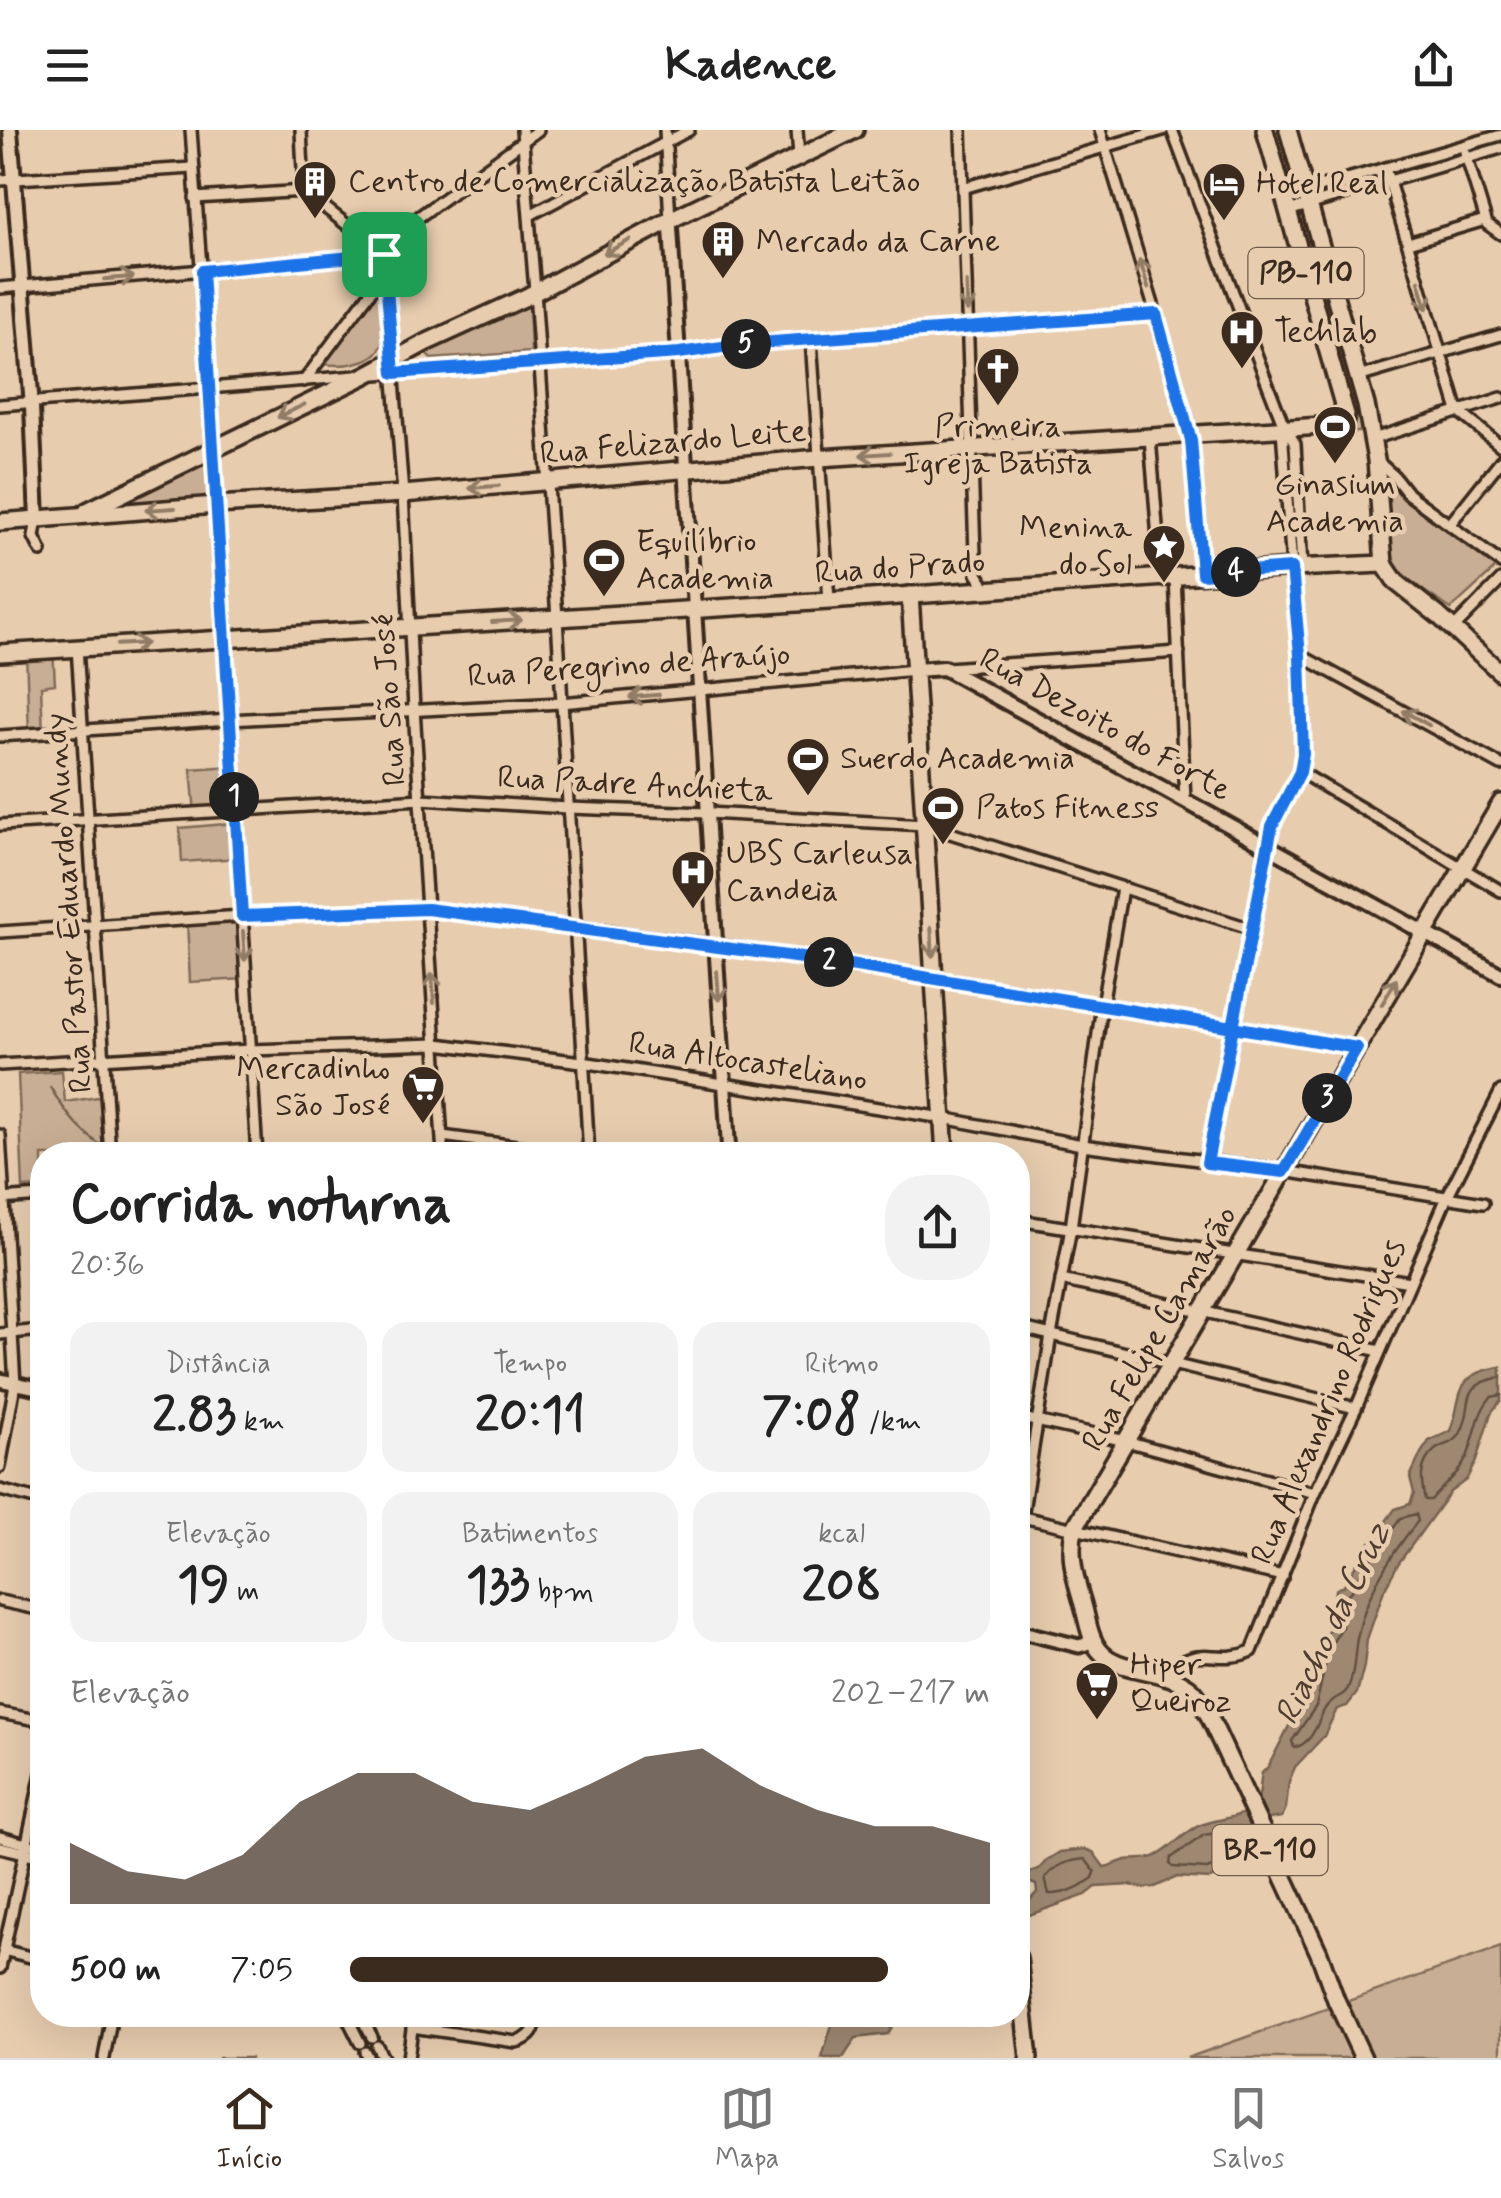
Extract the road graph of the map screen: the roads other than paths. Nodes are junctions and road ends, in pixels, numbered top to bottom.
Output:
1 (10, 130) edge
2 (191, 130) edge
3 (301, 130) edge
4 (538, 130) edge
5 (665, 130) edge
6 (689, 130) edge
7 (797, 130) edge
8 (855, 130) edge
9 (961, 130) edge
10 (1100, 130) edge
11 (1163, 130) edge
12 (1172, 130) edge
13 (1265, 130) edge
14 (1288, 130) edge
15 (1501, 135) edge
16 (522, 136) edge
17 (666, 142) junction
18 (1464, 146) junction
19 (1104, 147) junction
20 (1501, 148) edge
21 (799, 157) junction
22 (1467, 158) junction
23 (193, 168) junction
24 (1385, 168) junction
25 (7, 180) edge
26 (1389, 181) junction
27 (963, 188) junction
28 (304, 191) junction
29 (196, 198) junction
30 (1306, 198) junction
31 (1286, 204) junction
32 (530, 214) junction
33 (670, 220) junction
34 (1486, 220) junction
35 (1501, 234) edge
36 (1318, 242) junction
37 (1408, 243) junction
38 (1298, 246) junction
39 (384, 254) junction
40 (386, 270) junction
41 (202, 271) junction
42 (22, 286) junction
43 (0, 288) edge
44 (536, 290) junction
45 (1156, 314) junction
46 (968, 328) junction
47 (1501, 335) edge
48 (810, 339) junction
49 (425, 343) junction
50 (1440, 352) junction
51 (679, 353) junction
52 (540, 363) junction
53 (394, 366) junction
54 (429, 370) junction
55 (366, 375) junction
56 (1358, 377) junction
57 (304, 381) junction
58 (209, 387) junction
59 (1501, 398) edge
60 (31, 402) junction
61 (0, 405) edge
62 (1458, 411) junction
63 (1284, 426) junction
64 (1190, 435) junction
65 (1150, 436) junction
66 (1373, 439) junction
67 (1499, 442) edge
68 (972, 447) junction
69 (212, 450) junction
70 (819, 458) junction
71 (1376, 460) junction
72 (1501, 460) edge
73 (686, 468) junction
74 (548, 482) junction
75 (403, 494) junction
76 (216, 505) junction
77 (79, 515) junction
78 (37, 519) junction
79 (0, 522) edge
80 (1450, 524) junction
81 (42, 552) dead end
82 (1501, 563) edge
83 (1384, 564) junction
84 (1296, 567) junction
85 (1202, 574) junction
86 (1168, 577) junction
87 (1501, 580) edge
88 (988, 589) junction
89 (910, 595) junction
90 (829, 601) junction
91 (694, 609) junction
92 (557, 618) junction
93 (410, 628) junction
94 (1453, 629) junction
95 (224, 639) junction
96 (78, 647) junction
97 (1179, 652) junction
98 (0, 653) edge
99 (1300, 655) junction
100 (944, 668) junction
101 (915, 670) junction
102 (1501, 673) edge
103 (700, 691) junction
104 (560, 702) junction
105 (414, 709) junction
106 (229, 720) junction
107 (84, 730) junction
108 (0, 736) edge
109 (1501, 765) edge
110 (1300, 772) junction
111 (421, 799) junction
112 (1185, 801) junction
113 (1500, 806) edge
114 (568, 808) junction
115 (235, 811) junction
116 (708, 813) junction
117 (90, 819) junction
118 (0, 825) edge
119 (924, 825) junction
120 (1268, 847) junction
121 (1462, 868) junction
122 (1122, 888) junction
123 (1501, 891) edge
124 (427, 909) junction
125 (242, 916) junction
126 (94, 926) junction
127 (576, 928) junction
128 (1252, 929) junction
129 (0, 932) edge
130 (1424, 932) junction
131 (716, 945) junction
132 (1501, 975) edge
133 (934, 978) junction
134 (1102, 1005) junction
135 (1233, 1027) junction
136 (438, 1044) junction
137 (1357, 1048) junction
138 (250, 1050) junction
139 (105, 1059) junction
140 (582, 1062) junction
141 (0, 1065) edge
142 (724, 1084) junction
143 (1501, 1090) edge
144 (943, 1118) junction
145 (0, 1134) edge
146 (442, 1136) junction
147 (109, 1142) edge
148 (255, 1142) edge
149 (443, 1142) edge
150 (487, 1142) edge
151 (585, 1142) edge
152 (728, 1142) edge
153 (944, 1142) edge
154 (1082, 1145) junction
155 (1207, 1163) junction
156 (1284, 1172) junction
157 (30, 1197) edge
158 (1447, 1198) junction
159 (2, 1199) edge
160 (1483, 1202) dead end
161 (1030, 1222) edge
162 (1071, 1228) junction
163 (1236, 1254) junction
164 (1061, 1280) junction
165 (1410, 1282) junction
166 (1202, 1312) junction
167 (1030, 1330) edge
168 (30, 1331) edge
169 (13, 1333) junction
170 (0, 1334) edge
171 (1051, 1335) junction
172 (1380, 1351) junction
173 (1172, 1364) junction
174 (0, 1380) edge
175 (15, 1384) junction
176 (30, 1387) edge
177 (1356, 1408) junction
178 (1030, 1419) edge
179 (1038, 1421) junction
180 (1126, 1441) junction
181 (1030, 1463) edge
182 (0, 1468) edge
183 (0, 1490) edge
184 (1315, 1494) junction
185 (30, 1498) edge
186 (1030, 1518) edge
187 (1074, 1529) junction
188 (1283, 1576) junction
189 (0, 1602) edge
190 (30, 1608) edge
191 (1030, 1634) edge
192 (1092, 1637) junction
193 (1165, 1675) junction
194 (0, 1712) edge
195 (30, 1718) edge
196 (30, 1830) edge
197 (0, 1838) edge
198 (0, 1848) edge
199 (26, 1849) junction
200 (30, 1849) edge
201 (30, 1851) edge
202 (2, 1950) edge
203 (30, 1957) edge
204 (0, 1968) edge
205 (110, 2027) edge
206 (352, 2027) edge
207 (366, 2027) edge
208 (412, 2027) joint
209 (535, 2027) edge
210 (1026, 2027) edge
211 (364, 2051) edge
212 (104, 2058) edge
213 (383, 2058) edge
214 (408, 2058) edge
215 (1029, 2058) edge
216 (1363, 2058) edge

1 - 25 main road
2 - 23 street
3 - 28 street
4 - 16 street
5 - 17 street
6 - 17 street
7 - 21 street
8 - 21 main road
9 - 27 street
10 - 19 street
11 - 19 street
12 - 63 street
13 - 31 main road, PB-110
14 - 30 main road, PB-110
15 - 18 street
16 - 32 street
16 - 39 street, Rua São José
17 - 32 street
17 - 33 street
18 - 22 street
18 - 24 street
19 - 27 street
45 -> 19 street
20 - 22 street
21 - 33 main road
22 - 26 street
22 - 34 street
23 - 25 street
23 - 29 street
24 - 26 street
24 - 30 street
25 - 42 main road
26 - 30 street
26 - 37 street
27 -> 46 street
28 - 29 street
28 - 39 street
29 - 41 street
30 - 31 street
30 - 36 main road, PB-110
31 - 38 main road, PB-110
32 - 44 street
33 -> 44 main road
33 - 51 street
34 - 35 street
34 - 37 street
36 - 38 main road
36 - 56 main road, PB-110
37 -> 50 street
38 - 63 main road, Rua Felizardo Leite / PB-110
39 - 40 street, Rua São José
39 - 41 street
40 - 53 street, Rua São José
40 - 57 street
42 -> 41 street
41 - 58 street
42 - 43 street
42 - 60 main road
44 - 49 main road
44 - 52 street
45 - 46 street
45 - 64 street
46 - 48 street
46 - 68 street
47 - 50 street
48 - 51 street
48 - 70 street
49 - 53 main road
49 - 54 street
50 - 56 street
50 - 62 street
51 - 52 street
51 - 73 street
52 - 54 street
52 - 74 street
53 - 54 street
53 - 55 main road
53 - 75 street, Rua São José
55 - 57 street
55 -> 69 main road
56 - 66 main road, PB-110
57 - 58 street
58 - 60 street
58 - 69 street
59 - 62 street
60 - 61 street
60 - 78 main road
62 - 66 street
62 - 67 street
63 - 64 main road, Rua Felizardo Leite / PB-110
63 - 84 street
64 - 65 main road, Rua Felizardo Leite / PB-110
64 - 85 street
65 - 68 main road, Rua Felizardo Leite / PB-110
65 - 86 street
66 - 71 main road, PB-110
68 -> 70 main road, Rua Felizardo Leite / PB-110
68 - 88 street
69 - 76 street
69 - 77 main road
70 - 73 main road, Rua Felizardo Leite / PB-110
70 - 90 street
71 - 80 street
71 - 83 main road, PB-110
72 - 80 street
73 - 74 main road, Rua Felizardo Leite
73 - 91 street
74 -> 75 main road, Rua Felizardo Leite
74 - 92 street
75 - 76 main road, Rua Felizardo Leite
75 - 93 street, Rua São José
76 -> 77 main road, Rua Felizardo Leite
76 - 95 street
77 - 78 main road, Rua Felizardo Leite
78 - 79 main road, Rua Felizardo Leite
78 - 81 street
80 - 82 street
83 - 84 main road, Rua do Prado
83 - 94 main road
84 - 85 main road, Rua do Prado
84 - 99 street
85 - 86 main road, Rua do Prado
86 - 88 main road, Rua do Prado
86 - 97 street
87 - 94 street
88 - 89 main road, Rua do Prado
89 - 90 main road, Rua do Prado
89 - 101 main road
90 - 91 main road, Rua do Prado
91 - 92 main road, Rua do Prado
91 - 103 street
93 -> 92 main road, Rua do Prado
92 - 104 street
93 - 95 main road, Rua do Prado
93 - 105 street, Rua São José
94 - 102 main road
96 -> 95 main road, Rua do Prado
95 - 106 street
96 - 98 main road, Rua do Prado
96 - 107 street, Rua Pastor Eduardo Mundy
97 - 100 street, Rua Peregrino de Araújo
97 - 112 street
109 -> 99 street
99 - 110 street
100 - 101 main road, Rua Peregrino de Araújo
100 - 112 main road, Rua Dezoito do Forte
101 - 103 street, Rua Peregrino de Araújo
101 - 119 main road
103 -> 104 street, Rua Peregrino de Araújo
103 - 116 street
104 - 105 street, Rua Peregrino de Araújo
104 - 114 street
105 - 106 street, Rua Peregrino de Araújo
105 - 111 street, Rua São José
106 - 107 street, Rua Peregrino de Araújo
106 - 115 street
107 - 108 street, Rua Peregrino de Araújo
107 - 117 street, Rua Pastor Eduardo Mundy
110 - 120 street
110 - 121 street
111 - 114 street, Rua Padre Anchieta
111 - 115 street, Rua Padre Anchieta
111 - 124 street, Rua São José
112 - 120 main road, Rua Dezoito do Forte
113 - 121 main road, Rua Felipe Camarão
114 - 116 street, Rua Padre Anchieta
114 - 127 street
115 - 117 street, Rua Padre Anchieta
115 - 125 street
116 - 119 street, Rua Padre Anchieta
116 - 131 street
117 - 118 street, Rua Padre Anchieta
117 - 126 street, Rua Pastor Eduardo Mundy
119 - 122 street, Rua Padre Anchieta
119 -> 133 main road
120 - 128 street
120 - 130 main road, Rua Dezoito do Forte
121 - 123 street
121 - 130 main road, Rua Felipe Camarão
122 - 128 street, Rua Padre Anchieta
122 - 134 street
124 - 125 street
124 - 127 street
136 -> 124 street, Rua São José
125 - 126 street
125 -> 138 street
126 - 129 street
126 - 139 street, Rua Pastor Eduardo Mundy
127 - 131 street
127 - 140 street
128 - 135 street
130 - 132 main road, Rua Dezoito do Forte
137 -> 130 main road, Rua Felipe Camarão
131 - 133 street
131 -> 142 street
133 - 134 street
133 - 144 main road
134 - 135 street
134 - 154 street
135 - 137 street
135 - 155 street
136 - 138 street, Rua Altocasteliano
136 - 140 street, Rua Altocasteliano
136 - 146 street, Rua São José
137 - 156 main road, Rua Felipe Camarão
138 - 139 street, Rua Altocasteliano
138 - 148 street
139 - 141 street, Rua Altocasteliano
139 - 147 street, Rua Pastor Eduardo Mundy
140 - 142 street, Rua Altocasteliano
140 - 151 street
142 - 144 street, Rua Altocasteliano
142 - 152 street
143 - 158 street, Rua Alexandrino Rodrigues
144 - 153 main road
144 - 154 street, Rua Altocasteliano
145 - 159 street
146 - 149 street, Rua São José
146 - 150 street
154 - 155 street, Rua Altocasteliano
154 - 162 street
155 - 156 street, Rua Altocasteliano
156 - 158 street, Rua Altocasteliano
156 - 163 main road, Rua Felipe Camarão
157 - 159 street
158 - 160 street, Rua Altocasteliano
158 - 165 street, Rua Alexandrino Rodrigues
159 - 169 street
161 - 162 street
162 - 163 street
162 - 164 street
163 - 165 street
163 - 166 main road, Rua Felipe Camarão
164 - 166 street
164 - 171 street
165 - 172 street, Rua Alexandrino Rodrigues
166 - 172 street
166 - 173 main road, Rua Felipe Camarão
167 - 171 street
168 - 169 street
169 - 170 street
169 - 175 street
171 - 173 street
171 - 179 street
172 - 177 street, Rua Alexandrino Rodrigues
173 - 177 street
173 - 180 main road, Rua Felipe Camarão
174 - 175 street
175 - 176 street
175 - 182 street
177 - 184 street, Rua Alexandrino Rodrigues
178 - 179 street
179 - 180 street
179 - 181 street
180 - 184 street
180 - 187 main road, Rua Felipe Camarão
183 - 185 street
184 - 188 street, Rua Alexandrino Rodrigues
186 - 187 street
187 - 188 street
187 - 192 main road
188 - 193 street, Rua Alexandrino Rodrigues
189 - 190 street
191 - 192 street
192 - 193 main road, BR-110
193 - 216 main road, BR-110
194 - 195 street
196 - 199 street
197 - 199 street
198 - 199 street
199 - 200 street
199 - 201 street
199 - 202 street
202 - 203 street
202 - 204 street
205 - 212 street
206 - 211 street
207 - 213 street
208 - 209 street
208 - 214 street
210 - 215 main road

